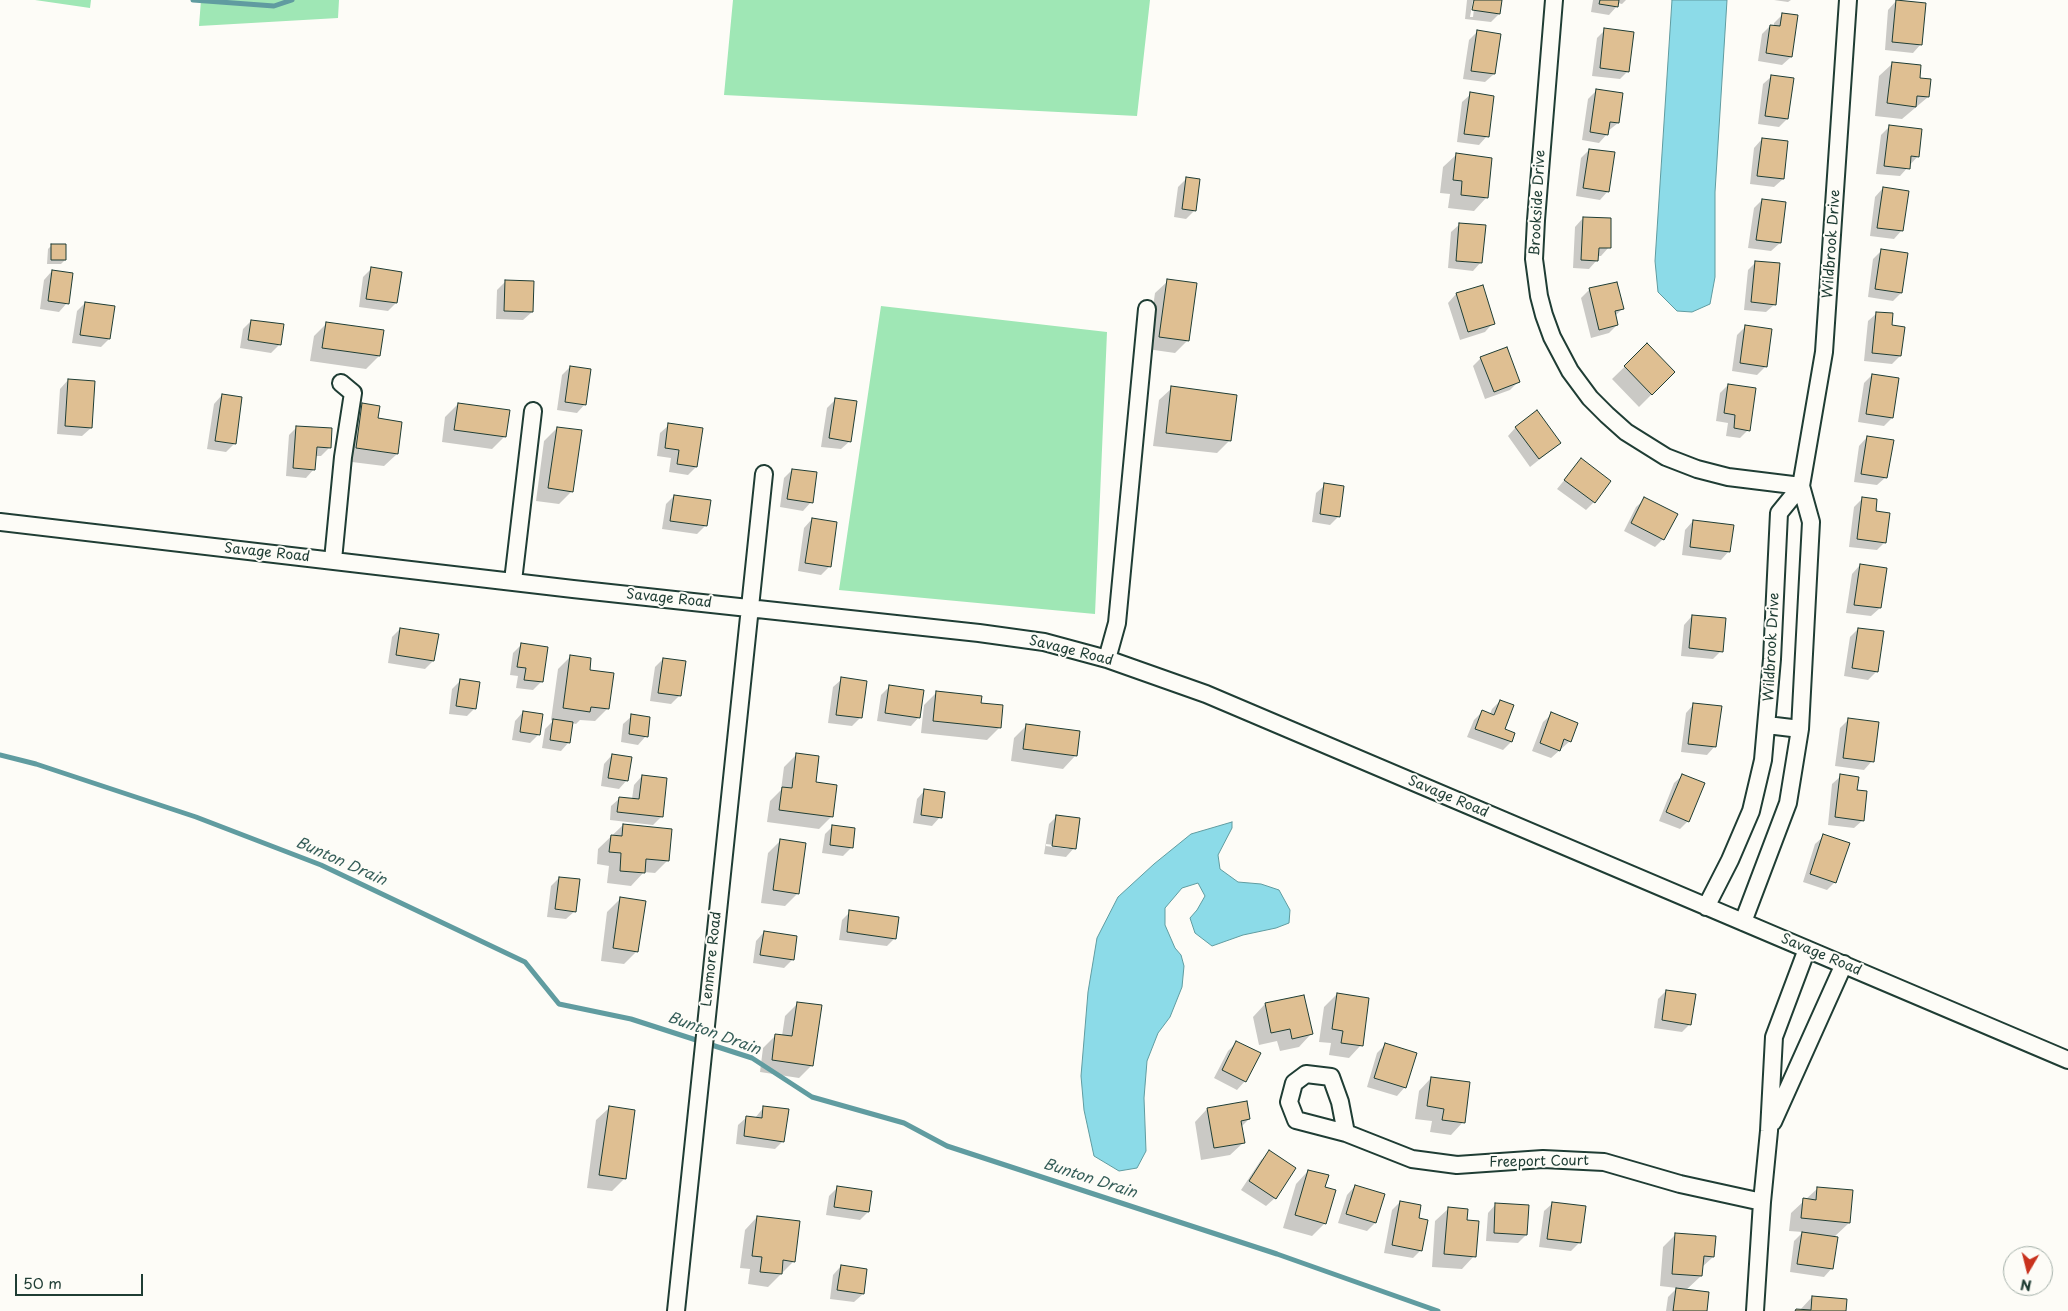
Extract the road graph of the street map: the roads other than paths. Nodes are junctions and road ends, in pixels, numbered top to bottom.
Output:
1 (1554, 0) edge
2 (1848, 0) edge
3 (1147, 309) dead end
4 (341, 383) dead end
5 (533, 411) dead end
6 (764, 474) dead end
7 (1801, 486) junction
8 (0, 522) edge
9 (333, 560) junction
10 (513, 581) junction
11 (750, 607) junction
12 (1107, 659) junction
13 (1767, 725) junction
14 (1800, 729) junction
15 (1706, 907) junction
16 (1743, 922) junction
17 (1808, 949) junction
18 (1844, 964) junction
19 (2068, 1060) edge
20 (1769, 1131) junction
21 (1346, 1133) dead end
22 (1762, 1202) junction
23 (676, 1311) edge
24 (1754, 1311) edge

1 - 7 street, Brookside Drive
2 - 7 street, Wildbrook Drive
3 - 12 street
4 - 9 street
5 - 10 street
6 - 11 street, Lenmore Road
7 - 13 street, Wildbrook Drive
7 - 14 street, Wildbrook Drive
8 - 9 street, Savage Road
9 - 10 street, Savage Road
10 - 11 street, Savage Road
11 - 12 street, Savage Road
11 - 23 street, Lenmore Road
12 - 15 street, Savage Road
13 - 14 street
13 - 15 street, Wildbrook Drive
14 - 16 street, Wildbrook Drive
15 - 16 street, Savage Road
16 - 17 street, Savage Road
17 - 18 street, Savage Road
17 - 20 street
18 - 19 street, Savage Road
18 - 20 street
20 - 22 street
21 - 22 street, Freeport Court
22 - 24 street

